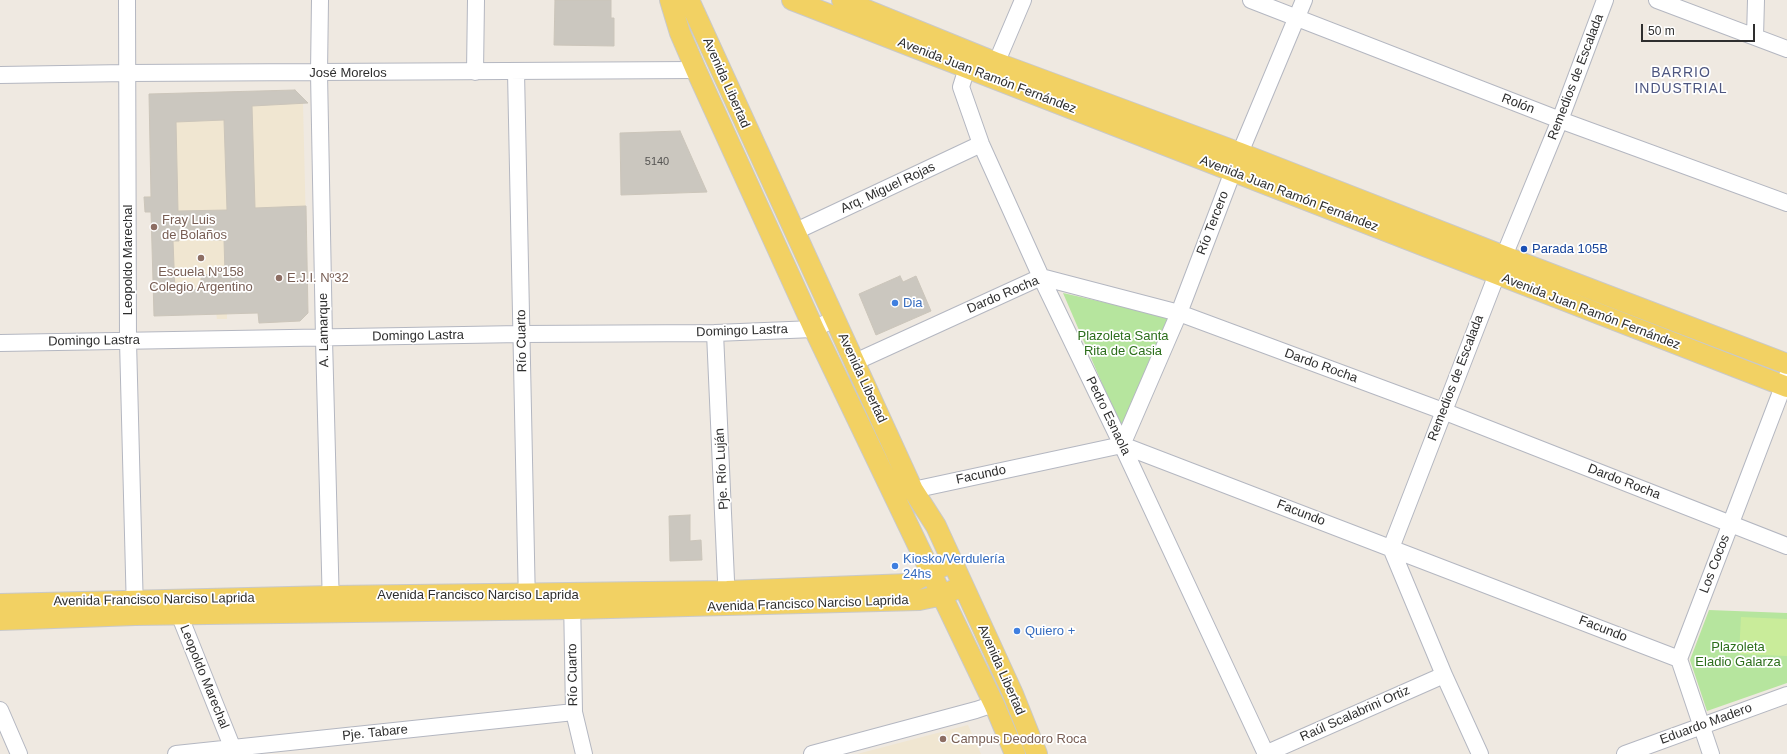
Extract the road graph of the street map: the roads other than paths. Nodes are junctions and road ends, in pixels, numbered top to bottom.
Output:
1 (127, 0) edge
2 (320, 0) edge
3 (476, 0) edge
4 (670, 0) edge
5 (793, 0) edge
6 (842, 0) edge
7 (1023, 0) edge
8 (1251, 0) edge
9 (1304, 0) edge
10 (1605, 0) edge
11 (1657, 0) edge
12 (1756, 0) edge
13 (693, 5) edge
14 (1297, 19) junction
15 (1755, 37) junction
16 (1787, 49) edge
17 (969, 60) junction
18 (696, 70) junction
19 (993, 70) junction
20 (476, 72) junction
21 (516, 72) junction
22 (127, 73) junction
23 (319, 73) junction
24 (0, 76) edge
25 (1560, 120) junction
26 (981, 144) junction
27 (1236, 162) junction
28 (1787, 203) edge
29 (794, 232) junction
30 (1504, 256) junction
31 (1041, 276) junction
32 (1497, 276) junction
33 (1179, 313) junction
34 (834, 319) junction
35 (814, 329) junction
36 (715, 333) junction
37 (521, 334) junction
38 (324, 339) junction
39 (128, 340) junction
40 (0, 343) edge
41 (855, 362) junction
42 (1787, 364) edge
43 (1786, 383) edge
44 (1443, 412) junction
45 (1122, 445) junction
46 (913, 490) junction
47 (1731, 524) junction
48 (1787, 546) edge
49 (1390, 548) junction
50 (951, 562) junction
51 (930, 573) junction
52 (962, 586) junction
53 (943, 595) junction
54 (727, 599) junction
55 (527, 602) junction
56 (572, 602) junction
57 (0, 604) edge
58 (331, 604) junction
59 (178, 607) junction
60 (135, 608) junction
61 (0, 620) edge
62 (1679, 659) junction
63 (1444, 675) junction
64 (1787, 696) edge
65 (994, 704) junction
66 (0, 710) edge
67 (574, 712) junction
68 (1700, 726) junction
69 (234, 751) edge
70 (18, 754) edge
71 (176, 754) edge
72 (584, 754) edge
73 (812, 754) edge
74 (1015, 754) edge
75 (1037, 754) edge
76 (1265, 754) edge
77 (1480, 754) edge
78 (1625, 754) edge
79 (1711, 754) edge

1 - 22 street, Leopoldo Marechal
2 - 23 street, A. Lamarque
3 - 20 street
4 - 18 main road, Avenida Libertad
5 - 17 main road, Avenida Juan Ramón Fernández
6 - 17 main road, Avenida Juan Ramón Fernández
7 - 19 street
8 - 14 street, Rolón
9 - 14 street, Río Tercero
10 - 25 street, Remedios de Escalada
11 - 15 street
12 - 15 street
13 - 29 main road, Avenida Libertad
14 - 25 street, Rolón
14 - 27 street, Río Tercero
15 - 16 street
17 - 19 main road, Avenida Juan Ramón Fernández
17 - 26 street, Pedro Esnaola
18 - 21 street, José Morelos
18 - 35 main road, Avenida Libertad
19 - 27 main road, Avenida Juan Ramón Fernández
20 - 21 street, José Morelos
20 - 23 street, José Morelos
21 - 37 street, Río Cuarto
22 - 23 street, José Morelos
22 - 24 street, José Morelos
22 - 39 street, Leopoldo Marechal
23 - 38 street, A. Lamarque
25 - 28 street, Rolón
25 - 30 street, Remedios de Escalada
26 - 29 street, Arq. Miguel Rojas
26 - 31 street, Pedro Esnaola
27 - 30 main road, Avenida Juan Ramón Fernández
27 - 32 main road, Avenida Juan Ramón Fernández
27 - 33 street, Río Tercero
29 - 34 main road, Avenida Libertad
30 - 32 street, Remedios de Escalada
30 - 42 main road, Avenida Juan Ramón Fernández
31 - 33 street, Dardo Rocha
31 - 41 street, Dardo Rocha
31 - 45 street, Pedro Esnaola
32 - 43 main road, Avenida Juan Ramón Fernández
32 - 44 street, Remedios de Escalada
33 - 44 street, Dardo Rocha
33 - 45 street, Río Tercero
34 - 35 street, Domingo Lastra
34 - 41 main road, Avenida Libertad
35 - 36 street, Domingo Lastra
35 - 51 main road, Avenida Libertad
36 - 37 street, Domingo Lastra
36 - 54 street, Pje. Río Luján
37 - 38 street, Domingo Lastra
37 - 55 street, Río Cuarto
38 - 39 street, Domingo Lastra
38 - 58 street, A. Lamarque
39 - 40 street, Domingo Lastra
39 - 60 street, Leopoldo Marechal
41 - 46 main road, Avenida Libertad
43 - 47 street, Los Cocos
44 - 47 street, Dardo Rocha
44 - 49 street, Remedios de Escalada
45 - 46 street, Facundo
45 - 49 street, Facundo
45 - 76 street, Pedro Esnaola
46 - 50 main road, Avenida Libertad
47 - 48 street, Dardo Rocha
47 - 62 street, Los Cocos
49 - 62 street, Facundo
49 - 63 street
50 - 51 main road, Avenida Francisco Narciso Laprida
50 - 52 main road, Avenida Libertad
51 - 53 main road, Avenida Libertad
51 - 54 main road, Avenida Francisco Narciso Laprida
52 - 53 main road, Avenida Francisco Narciso Laprida
52 - 75 main road, Avenida Libertad
53 - 54 main road, Avenida Francisco Narciso Laprida
53 - 65 main road, Avenida Libertad
54 - 56 main road, Avenida Francisco Narciso Laprida
55 - 56 main road, Avenida Francisco Narciso Laprida
55 - 58 main road, Avenida Francisco Narciso Laprida
56 - 67 street, Río Cuarto
57 - 60 main road, Avenida Francisco Narciso Laprida
58 - 59 main road, Avenida Francisco Narciso Laprida
59 - 60 main road, Avenida Francisco Narciso Laprida
59 - 69 street, Leopoldo Marechal
60 - 61 main road, Avenida Francisco Narciso Laprida
62 - 68 street
63 - 76 street, Raúl Scalabrini Ortiz
63 - 77 street
64 - 68 street, Eduardo Madero
65 - 73 street
65 - 74 main road, Avenida Libertad
66 - 70 street
67 - 69 street, Pje. Tabare
67 - 72 street, Río Cuarto
68 - 78 street, Eduardo Madero
68 - 79 street
69 - 71 street, Pje. Tabare

